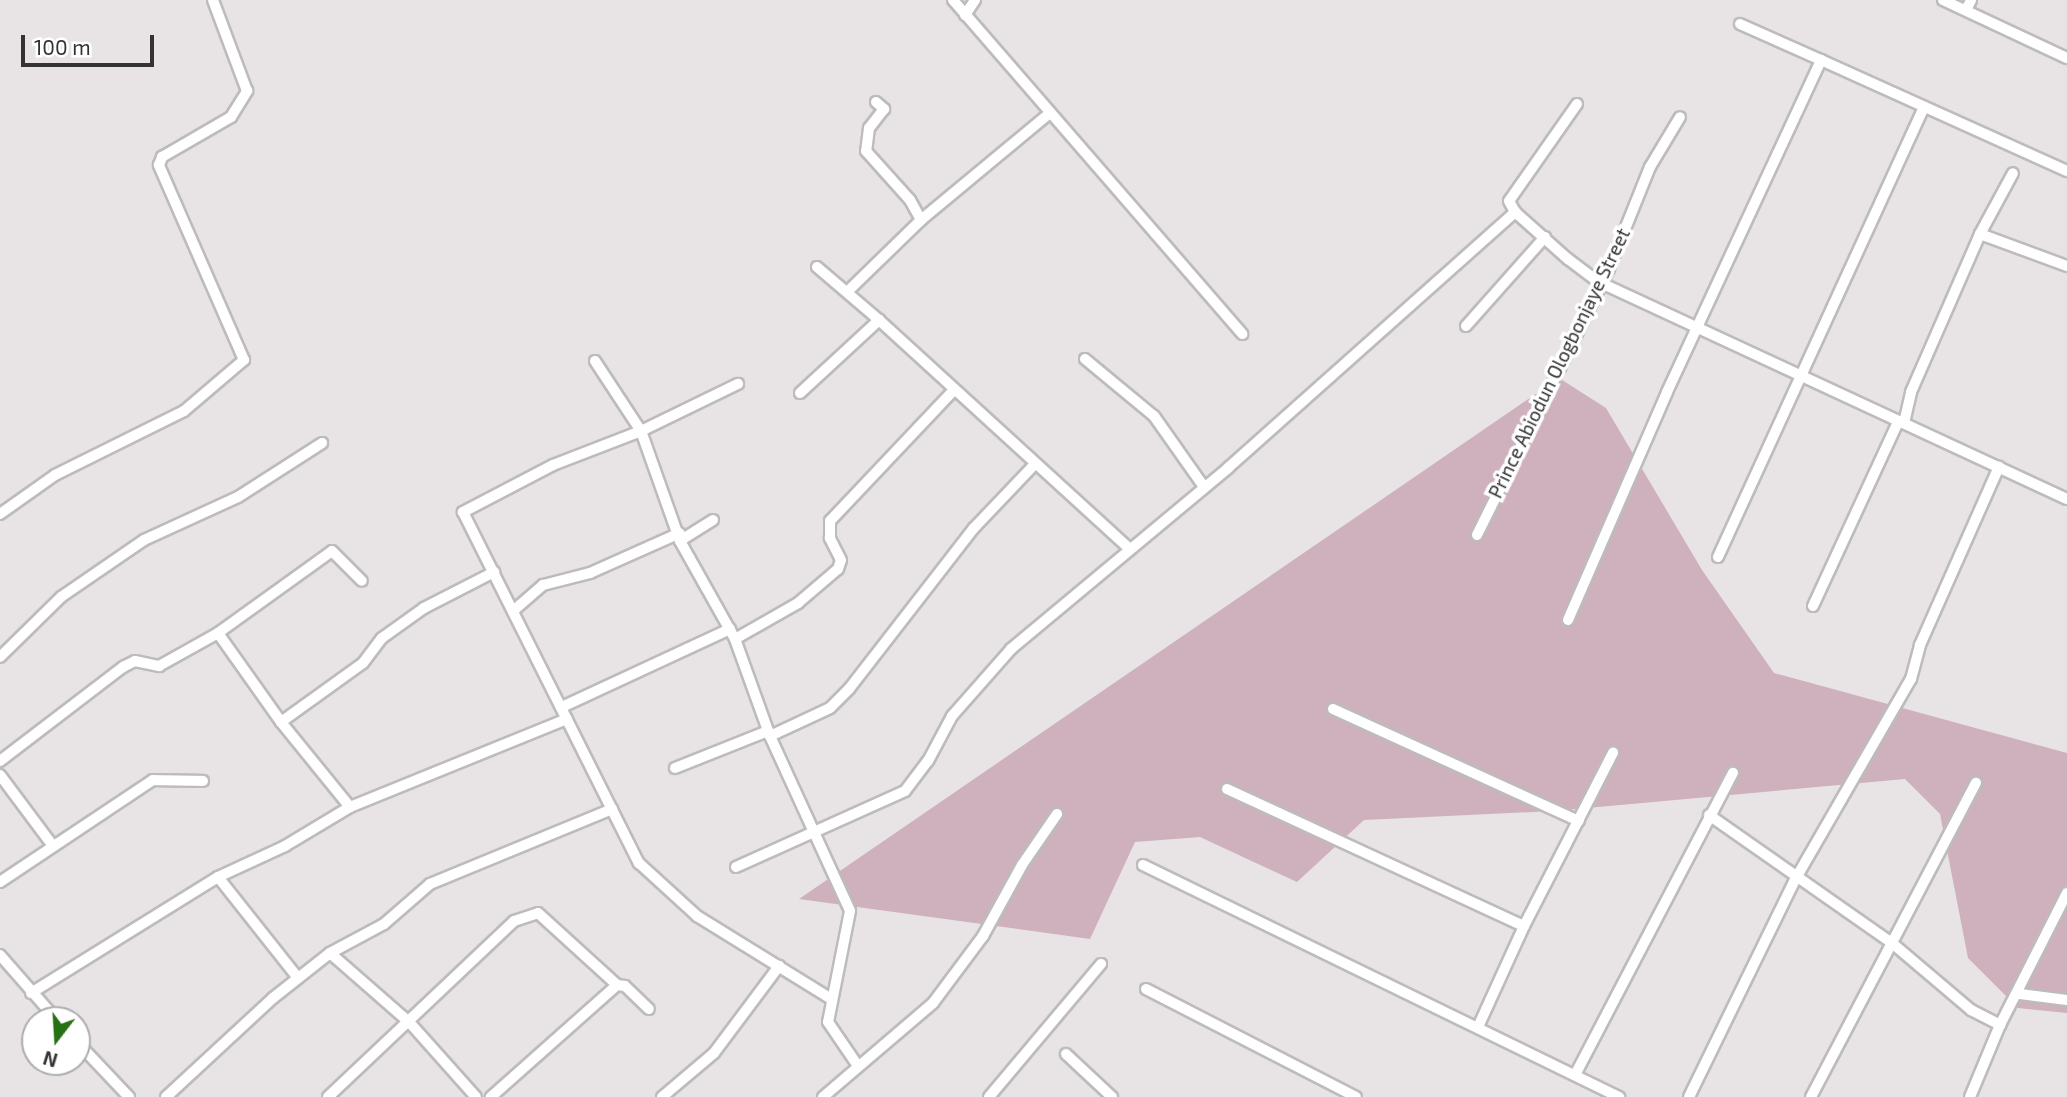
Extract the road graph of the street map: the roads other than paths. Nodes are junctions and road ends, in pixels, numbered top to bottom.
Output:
1 (213, 0) edge
2 (953, 0) edge
3 (975, 0) edge
4 (1943, 0) edge
5 (1971, 0) edge
6 (1966, 10) junction
7 (965, 15) junction
8 (1740, 24) dead end
9 (2067, 57) edge
10 (1821, 60) junction
11 (876, 102) dead end
12 (1577, 104) dead end
13 (1924, 107) junction
14 (1050, 113) junction
15 (1679, 117) dead end
16 (2067, 171) edge
17 (2013, 173) dead end
18 (1515, 212) junction
19 (921, 220) junction
20 (1980, 234) junction
21 (1545, 237) junction
22 (2067, 266) edge
23 (817, 267) dead end
24 (1599, 282) junction
25 (848, 291) junction
26 (879, 320) junction
27 (1699, 326) junction
28 (1466, 327) dead end
29 (1242, 334) dead end
30 (1085, 359) dead end
31 (595, 361) dead end
32 (1798, 374) junction
33 (738, 384) dead end
34 (954, 390) junction
35 (800, 393) dead end
36 (1901, 422) junction
37 (641, 431) junction
38 (322, 443) dead end
39 (1035, 464) junction
40 (1999, 467) junction
41 (1204, 487) junction
42 (2067, 499) edge
43 (0, 514) edge
44 (713, 520) dead end
45 (1477, 535) dead end
46 (680, 537) junction
47 (1130, 549) junction
48 (1718, 557) dead end
49 (494, 572) junction
50 (362, 581) dead end
51 (1812, 606) dead end
52 (513, 611) junction
53 (1568, 620) dead end
54 (218, 633) junction
55 (732, 634) junction
56 (0, 657) edge
57 (564, 706) junction
58 (1333, 709) dead end
59 (567, 719) junction
60 (281, 722) junction
61 (769, 733) junction
62 (1614, 753) dead end
63 (0, 761) edge
64 (675, 768) dead end
65 (1733, 773) dead end
66 (0, 775) edge
67 (203, 781) dead end
68 (1976, 783) dead end
69 (1227, 789) dead end
70 (350, 807) junction
71 (612, 809) junction
72 (1057, 814) dead end
73 (1709, 816) junction
74 (1580, 821) junction
75 (818, 833) junction
76 (53, 846) junction
77 (1143, 865) dead end
78 (736, 867) dead end
79 (218, 877) junction
80 (1796, 878) junction
81 (0, 882) edge
82 (2067, 893) edge
83 (1524, 926) junction
84 (1892, 943) junction
85 (330, 953) junction
86 (0, 955) edge
87 (1101, 964) dead end
88 (779, 966) junction
89 (298, 978) junction
90 (617, 985) junction
91 (1146, 989) dead end
92 (31, 993) junction
93 (2020, 994) junction
94 (830, 998) junction
95 (2067, 1000) edge
96 (44, 1006) edge
97 (649, 1009) dead end
98 (410, 1023) junction
99 (2000, 1025) junction
100 (1478, 1027) junction
101 (1066, 1054) dead end
102 (91, 1057) edge
103 (858, 1066) junction
104 (1575, 1075) junction
105 (129, 1097) edge
106 (166, 1097) edge
107 (327, 1097) edge
108 (476, 1097) edge
109 (491, 1097) edge
110 (662, 1097) edge
111 (823, 1097) edge
112 (989, 1097) edge
113 (1112, 1097) edge
114 (1356, 1097) edge
115 (1619, 1097) edge
116 (1689, 1097) edge
117 (1811, 1097) edge
118 (1970, 1097) edge

1 - 43 street
2 - 7 street
3 - 7 street
4 - 6 street
5 - 6 street
6 - 9 street
7 - 14 street
8 - 10 street
10 - 13 street
10 - 27 street
11 - 19 street
12 - 18 street
13 - 16 street
13 - 32 street
14 - 19 street
14 - 29 street
15 - 24 street, Prince Abiodun Ologbonjaye Street
17 - 20 street
18 - 21 street
18 - 41 street
19 - 25 street
20 - 22 street
20 - 36 street
21 - 24 street
21 - 28 street
23 - 25 street
24 - 27 street
24 - 45 street, Prince Abiodun Ologbonjaye Street
25 - 26 street
26 - 34 street
26 - 35 street
27 - 32 street
27 - 53 street
30 - 41 street
31 - 37 street
32 - 36 street
32 - 48 street
33 - 37 street
34 - 39 street
34 - 55 street
36 - 40 street
36 - 51 street
37 - 46 street
37 - 49 street
38 - 56 street
39 - 47 street
39 - 61 street
40 - 42 street
40 - 80 street
41 - 47 street
44 - 46 street
46 - 52 street
46 - 55 street
47 - 75 street
49 - 52 street
49 - 60 street
50 - 54 street
52 - 57 street
54 - 60 street
54 - 63 street
55 - 57 street
55 - 61 street
57 - 59 street
58 - 74 street
59 - 70 street
59 - 71 street
60 - 70 street
61 - 64 street
61 - 75 street
62 - 74 street
65 - 73 street
66 - 76 street
67 - 76 street
68 - 84 street
69 - 83 street
70 - 79 street
71 - 85 street
71 - 88 street
72 - 103 street
73 - 80 street
73 - 104 street
74 - 83 street
75 - 78 street
75 - 94 street
76 - 81 street
77 - 100 street
79 - 89 street
79 - 92 street
80 - 84 street
80 - 116 street
82 - 93 street
83 - 100 street
84 - 99 street
84 - 117 street
85 - 89 street
85 - 98 street
86 - 92 street
87 - 112 street
88 - 94 street
88 - 110 street
89 - 106 street
90 - 97 street
90 - 98 street
90 - 109 street
91 - 114 street
92 - 96 street
93 - 95 street
93 - 99 street
94 - 103 street
98 - 107 street
98 - 108 street
99 - 118 street
100 - 104 street
101 - 113 street
102 - 105 street
103 - 111 street
104 - 115 street

